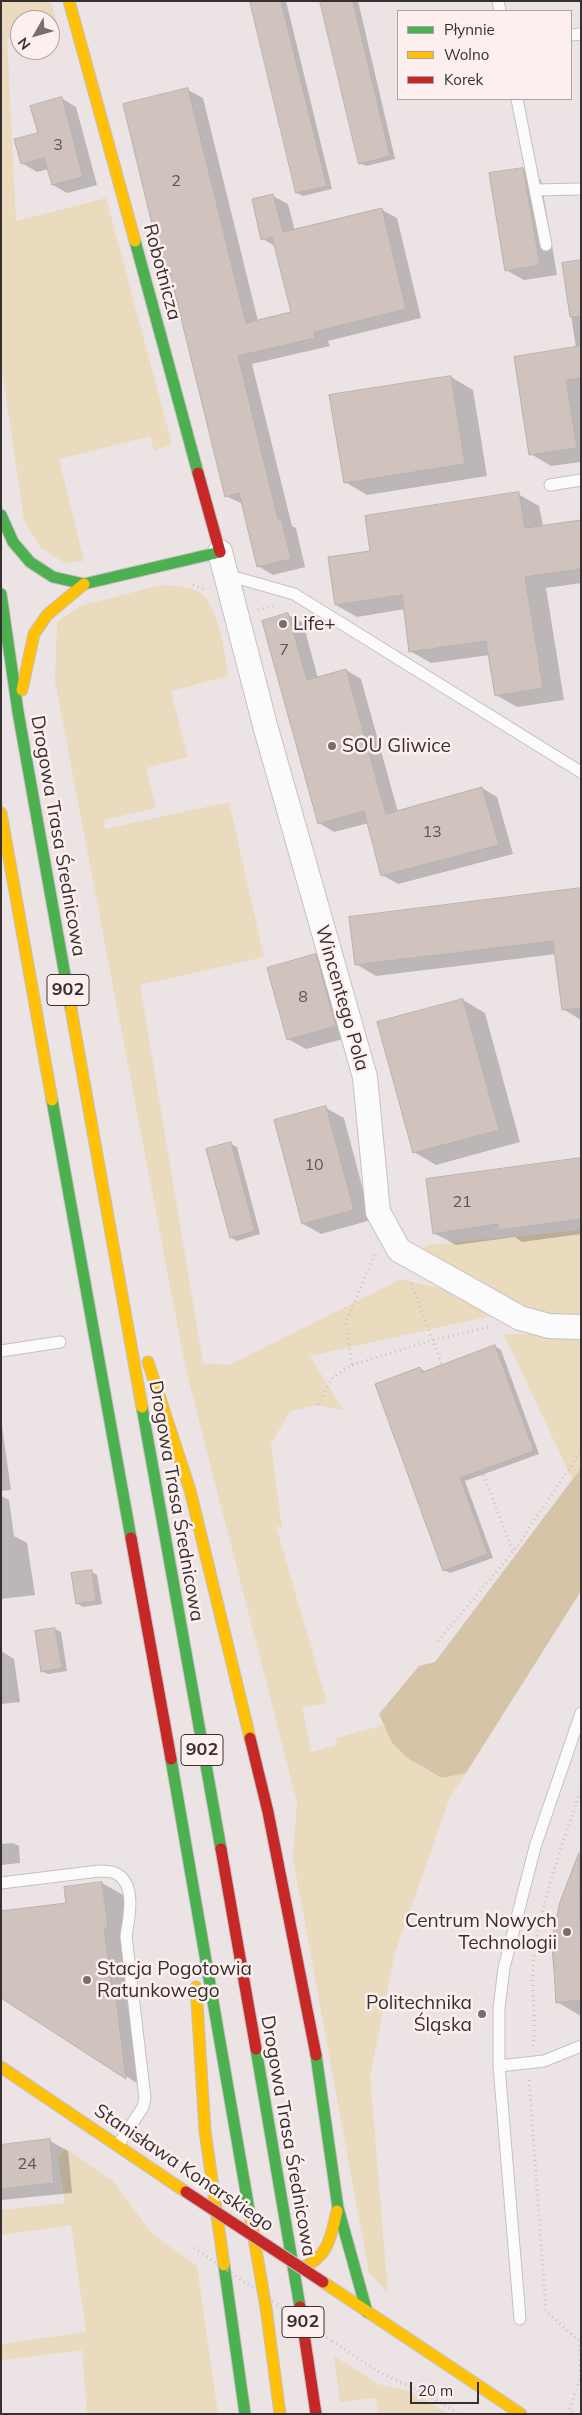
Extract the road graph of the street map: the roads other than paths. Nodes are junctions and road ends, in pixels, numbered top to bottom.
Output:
1 (70, 1) edge
2 (517, 100) edge
3 (581, 189) edge
4 (535, 190) junction
5 (546, 245) dead end
6 (581, 480) edge
7 (550, 485) dead end
8 (1, 515) edge
9 (220, 552) junction
10 (227, 575) junction
11 (84, 584) junction
12 (1, 594) edge
13 (18, 712) junction
14 (581, 772) edge
15 (1, 813) edge
16 (117, 1268) junction
17 (581, 1327) edge
18 (60, 1342) dead end
19 (1, 1351) edge
20 (581, 1713) edge
21 (188, 1854) junction
22 (1, 1883) edge
23 (581, 2046) edge
24 (499, 2066) junction
25 (1, 2067) edge
26 (10, 2087) dead end
27 (39, 2092) junction
28 (118, 2145) junction
29 (338, 2208) junction
30 (301, 2268) junction
31 (367, 2312) junction
32 (520, 2319) dead end
33 (245, 2414) edge
34 (280, 2414) edge
35 (316, 2414) edge
36 (521, 2414) edge

1 - 9 main road, Robotnicza
2 - 4 lane
3 - 4 lane
4 - 5 lane
6 - 7 lane
8 - 11 main road
9 - 10 street, Wincentego Pola
9 - 11 main road
10 - 14 lane
10 - 17 street, Wincentego Pola
11 - 13 main road
12 - 13 main road, Drogowa Trasa Średnicowa / 902
13 - 16 main road, Drogowa Trasa Średnicowa / 902
15 - 21 main road, 902
16 - 29 main road
16 - 35 main road, Drogowa Trasa Średnicowa / 902
18 - 19 lane
20 - 24 lane
21 - 33 main road
21 - 34 main road, 902
22 - 28 lane
23 - 24 lane
24 - 32 lane
25 - 27 main road, Stanisława Konarskiego
26 - 27 main road
27 - 28 main road, Stanisława Konarskiego
28 - 30 main road, Stanisława Konarskiego, bridge
29 - 30 main road
29 - 31 main road
30 - 31 main road, Stanisława Konarskiego, bridge
31 - 36 main road, Stanisława Konarskiego

